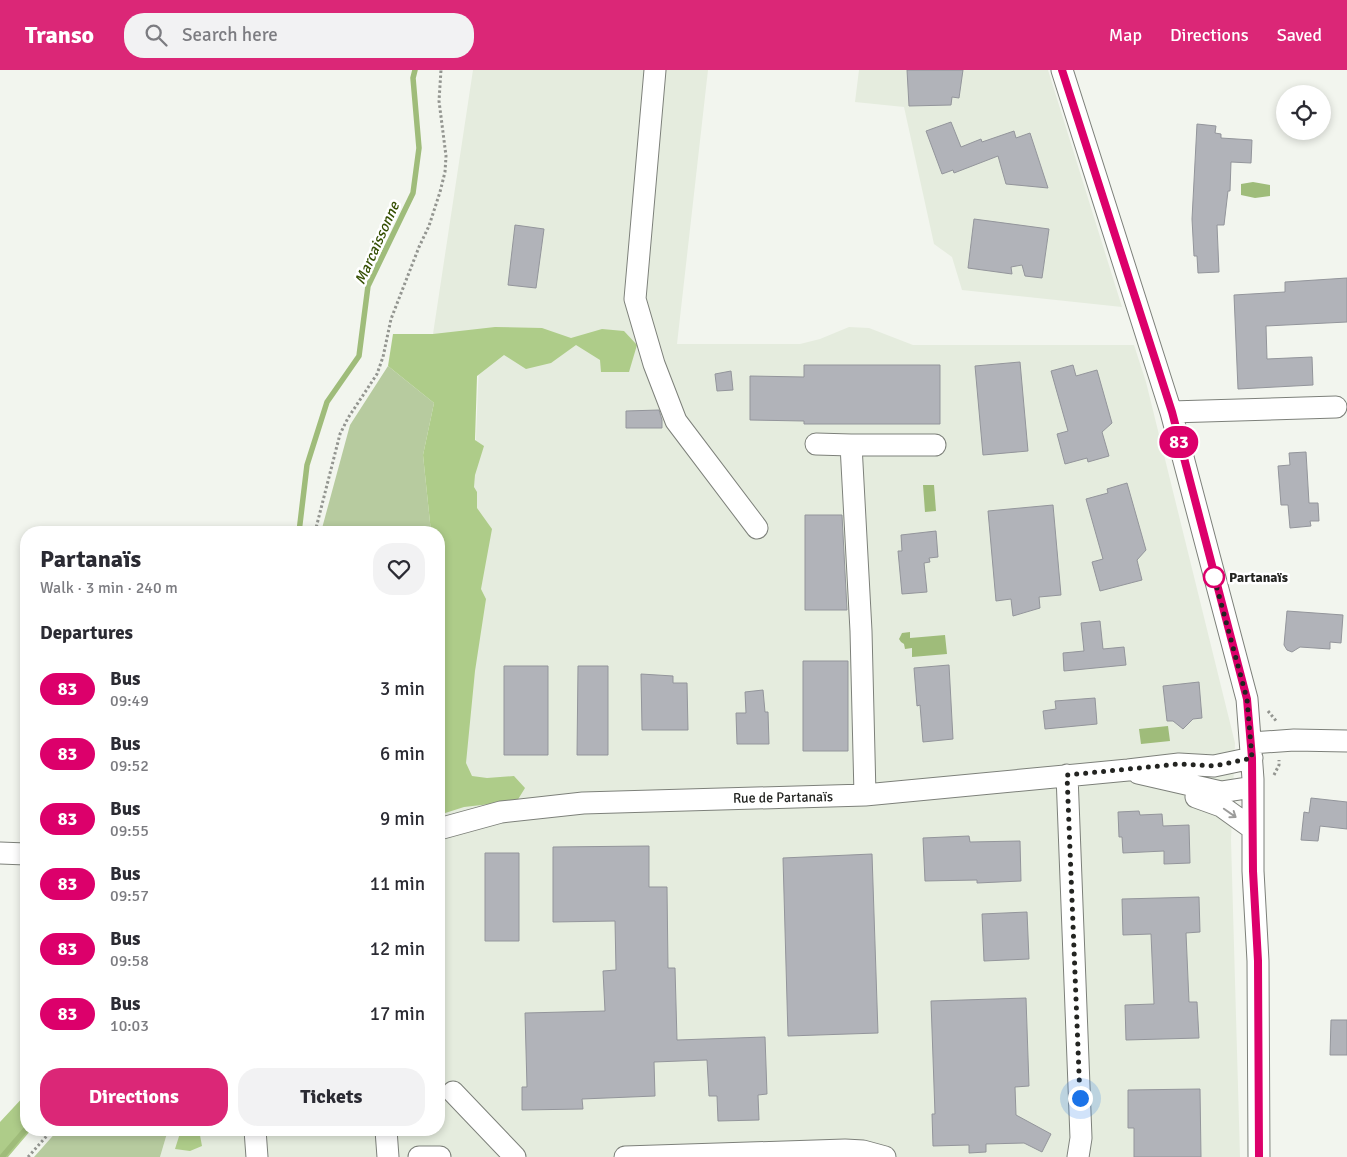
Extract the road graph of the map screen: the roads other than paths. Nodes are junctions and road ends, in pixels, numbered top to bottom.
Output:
1 (655, 70) edge
2 (1062, 70) edge
3 (1336, 407) dead end
4 (1172, 412) junction
5 (816, 444) dead end
6 (935, 444) dead end
7 (852, 445) junction
8 (757, 528) dead end
9 (1347, 742) edge
10 (1252, 751) junction
11 (1128, 770) junction
12 (1067, 775) junction
13 (1155, 778) junction
14 (1253, 787) junction
15 (865, 795) junction
16 (445, 827) edge
17 (1253, 829) junction
18 (0, 853) edge
19 (20, 854) edge
20 (453, 1092) dead end
21 (255, 1136) edge
22 (386, 1136) edge
23 (257, 1157) edge
24 (388, 1157) edge
25 (418, 1157) edge
26 (440, 1157) edge
27 (515, 1157) edge
28 (624, 1157) edge
29 (885, 1157) edge
30 (1078, 1157) edge
31 (1259, 1157) edge

1 - 8 street
2 - 4 street
3 - 4 street
4 - 10 street
5 - 7 street
6 - 7 street
7 - 15 street
9 - 10 street, Rue de Partanaïs
10 - 11 street, Rue de Partanaïs
10 - 14 street
11 - 12 street, Rue de Partanaïs
11 - 13 street, Rue de Partanaïs
12 - 15 street, Rue de Partanaïs
12 - 30 street
13 - 14 street, Rue de Partanaïs
13 -> 17 street, Rue de Partanaïs
14 - 17 street
15 - 16 street, Rue de Partanaïs
17 - 31 street
18 - 19 street
20 - 27 street
21 - 23 street
22 - 24 street
25 - 26 street
28 - 29 street

